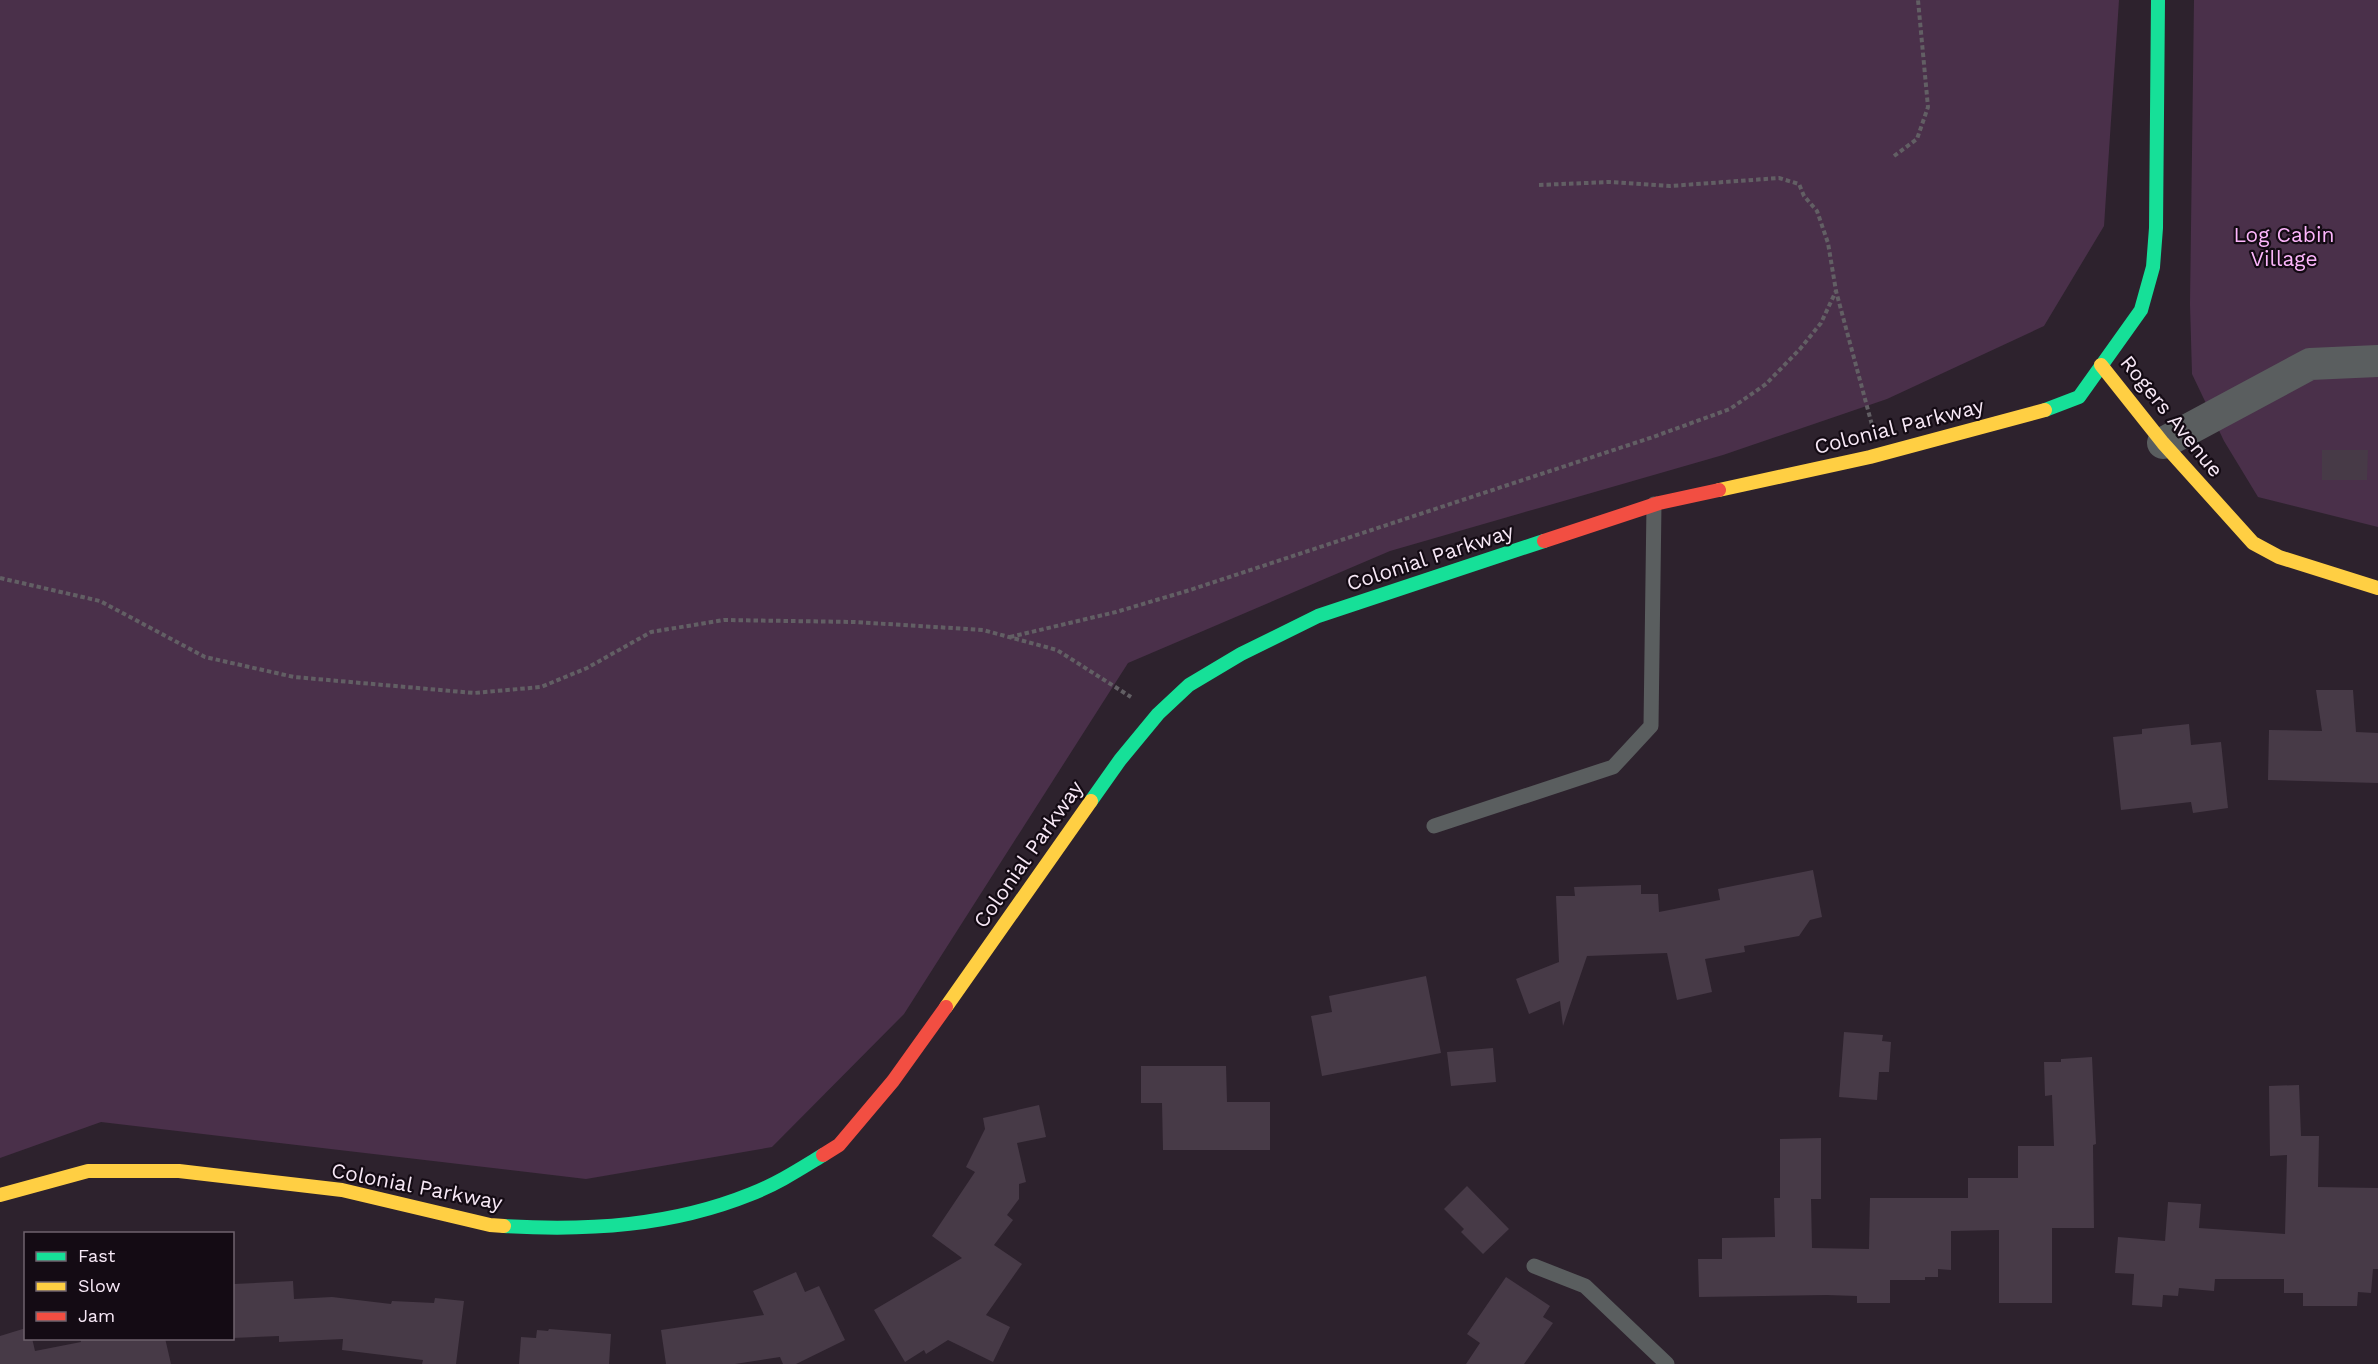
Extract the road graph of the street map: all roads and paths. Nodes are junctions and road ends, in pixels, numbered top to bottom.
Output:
1 (1918, 0) edge
2 (2158, 0) edge
3 (1894, 156) dead end
4 (1539, 185) dead end
5 (1836, 291) junction
6 (2378, 361) edge
7 (2101, 365) junction
8 (2163, 443) junction
9 (1882, 454) junction
10 (1654, 504) junction
11 (0, 578) edge
12 (2378, 588) edge
13 (1009, 637) junction
14 (1158, 714) junction
15 (1434, 826) dead end
16 (0, 1195) edge
17 (1534, 1266) dead end
18 (1667, 1364) edge

1 - 3 path
2 - 7 street, Rogers Avenue
4 - 5 path
5 - 9 path
5 - 13 path
6 - 8 street
7 - 8 street, Rogers Avenue
7 - 9 street, Colonial Parkway
8 - 12 street, Rogers Avenue
9 - 10 street, Colonial Parkway
10 - 14 street, Colonial Parkway
10 - 15 lane
11 - 13 path
13 - 14 path
14 - 16 street, Colonial Parkway
17 - 18 lane

